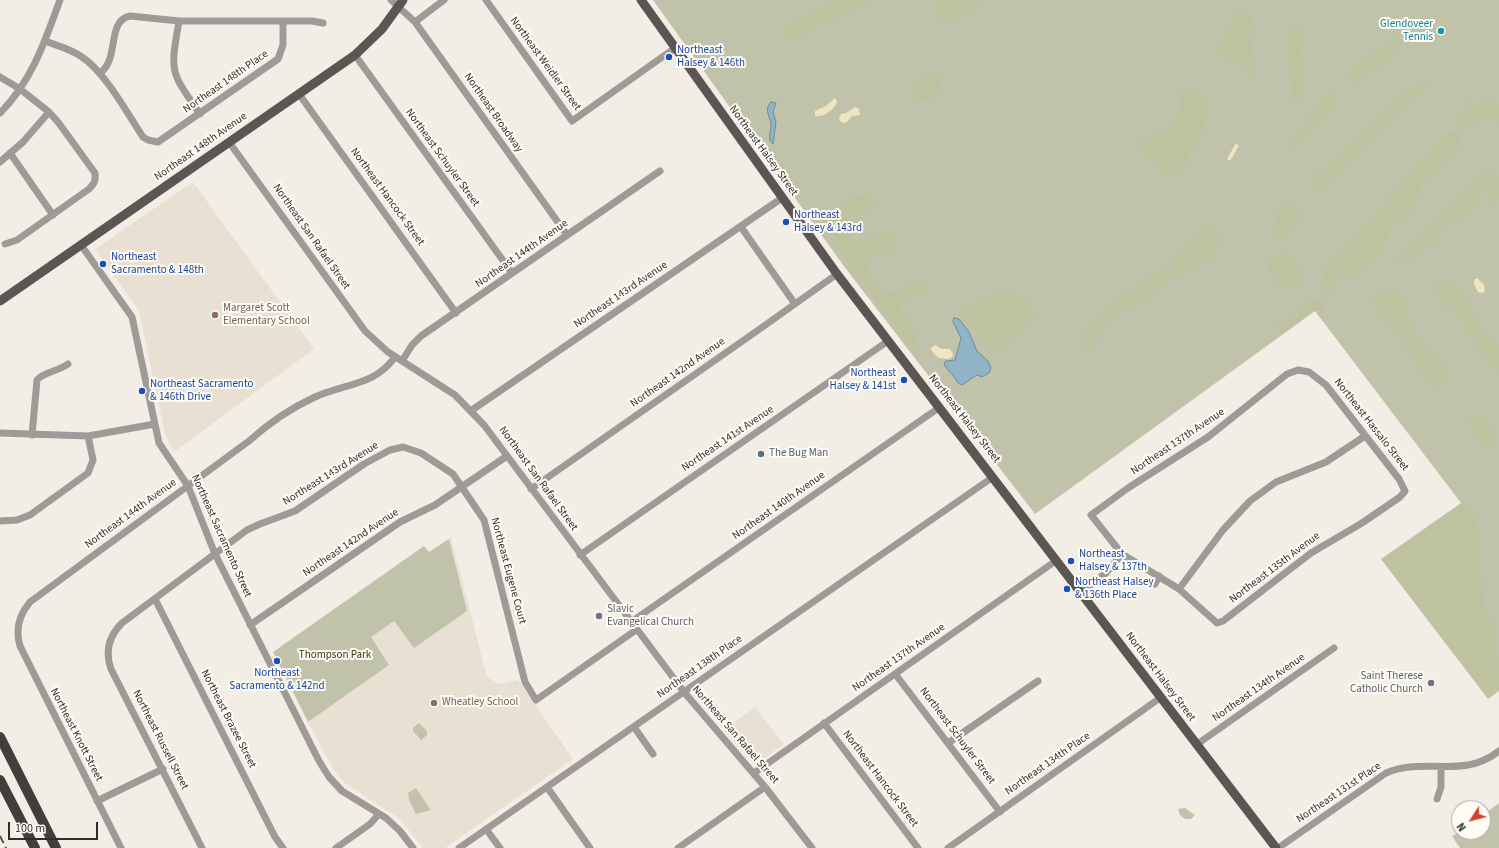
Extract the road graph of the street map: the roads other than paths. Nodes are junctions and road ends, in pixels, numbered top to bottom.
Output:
1 (60, 0) edge
2 (391, 0) edge
3 (444, 0) edge
4 (486, 0) edge
5 (641, 0) edge
6 (401, 3) edge
7 (179, 21) junction
8 (283, 21) junction
9 (415, 22) junction
10 (323, 23) dead end
11 (45, 41) junction
12 (675, 48) junction
13 (355, 55) junction
14 (100, 73) junction
15 (0, 77) edge
16 (20, 89) junction
17 (300, 94) junction
18 (49, 112) junction
19 (0, 113) edge
20 (200, 114) junction
21 (229, 142) junction
22 (10, 153) junction
23 (0, 162) edge
24 (660, 171) dead end
25 (782, 198) junction
26 (53, 215) junction
27 (741, 227) junction
28 (567, 235) junction
29 (4, 244) dead end
30 (81, 245) junction
31 (512, 274) junction
32 (837, 274) junction
33 (0, 301) edge
34 (795, 304) junction
35 (456, 313) junction
36 (888, 341) junction
37 (398, 359) junction
38 (68, 364) dead end
39 (1294, 371) joint
40 (940, 407) junction
41 (472, 410) junction
42 (155, 424) junction
43 (0, 433) edge
44 (32, 435) junction
45 (88, 436) junction
46 (1365, 436) junction
47 (414, 449) joint
48 (507, 456) junction
49 (993, 477) junction
50 (188, 486) junction
51 (463, 486) junction
52 (531, 489) junction
53 (1405, 491) joint
54 (0, 521) edge
55 (215, 554) junction
56 (1122, 554) junction
57 (580, 555) junction
58 (1057, 560) junction
59 (1159, 576) junction
60 (1155, 584) dead end
61 (1179, 589) junction
62 (1082, 592) junction
63 (155, 599) junction
64 (631, 622) junction
65 (250, 625) junction
66 (636, 630) junction
67 (18, 631) joint
68 (110, 640) joint
69 (1334, 648) dead end
70 (896, 675) junction
71 (1038, 681) dead end
72 (684, 692) junction
73 (1160, 698) junction
74 (824, 723) junction
75 (634, 727) junction
76 (0, 737) edge
77 (948, 743) junction
78 (1196, 745) junction
79 (1499, 751) edge
80 (653, 754) dead end
81 (1441, 767) junction
82 (162, 769) junction
83 (754, 773) junction
84 (0, 780) edge
85 (547, 787) junction
86 (765, 787) junction
87 (1437, 799) dead end
88 (97, 802) junction
89 (1000, 812) junction
90 (379, 814) junction
91 (486, 829) junction
92 (809, 847) edge
93 (35, 848) edge
94 (56, 848) edge
95 (121, 848) edge
96 (202, 848) edge
97 (283, 848) edge
98 (336, 848) edge
99 (413, 848) edge
100 (459, 848) edge
101 (500, 848) edge
102 (590, 848) edge
103 (678, 848) edge
104 (918, 848) edge
105 (948, 848) edge
106 (1277, 848) edge

1 - 11 street
2 - 6 street
3 - 9 street
4 - 12 street, Northeast Weidler Street
5 - 12 main road, Northeast Halsey Street
6 - 9 street, Northeast Broadway
6 - 13 main road, Northeast 148th Avenue
7 - 8 street
7 - 14 street
7 - 20 street
8 - 10 street
8 - 20 street, Northeast 148th Place
9 - 28 street, Northeast Broadway
11 - 14 street
11 - 16 street
12 - 25 main road, Northeast Halsey Street
13 - 17 main road, Northeast 148th Avenue
13 - 31 street, Northeast Schuyler Street
14 - 20 street, Northeast 148th Place
15 - 16 street
16 - 18 street
16 - 19 street
17 - 21 main road, Northeast 148th Avenue
17 - 35 street, Northeast Hancock Street
18 - 22 street
18 - 26 street
21 - 30 main road, Northeast 148th Avenue
21 - 37 street, Northeast San Rafael Street
22 - 23 street
22 - 26 street
24 - 28 street, Northeast 144th Avenue
25 - 27 street, Northeast 143rd Avenue
25 - 32 main road, Northeast Halsey Street
26 - 29 street
27 - 34 street
27 - 41 street, Northeast 143rd Avenue
28 - 31 street, Northeast 144th Avenue
30 - 33 main road, Northeast 148th Avenue
30 - 42 street, Northeast Sacramento Street
31 - 35 street, Northeast 144th Avenue
32 - 34 street, Northeast 142nd Avenue
32 - 36 main road, Northeast Halsey Street
34 - 52 street, Northeast 142nd Avenue
35 - 37 street, Northeast 144th Avenue
36 - 40 main road, Northeast Halsey Street
36 - 57 street, Northeast 141st Avenue
37 - 41 street, Northeast San Rafael Street
37 - 50 street, Northeast 144th Avenue
38 - 44 street
39 - 46 street, Northeast Hassalo Street
39 - 56 street, Northeast 137th Avenue
40 - 49 main road, Northeast Halsey Street
40 - 64 street, Northeast 140th Avenue
41 - 48 street, Northeast San Rafael Street
42 - 45 street
42 - 50 street, Northeast Sacramento Street
43 - 44 street
44 - 45 street
45 - 54 street
46 - 53 street, Northeast Hassalo Street
46 - 61 street
47 - 51 street, Northeast Eugene Court
47 - 55 street, Northeast 143rd Avenue
48 - 51 street, Northeast 142nd Avenue
48 - 52 street, Northeast San Rafael Street
49 - 58 main road, Northeast Halsey Street
49 - 72 street, Northeast 138th Place
50 - 55 street, Northeast Sacramento Street
50 - 67 street, Northeast 144th Avenue
51 - 65 street, Northeast 142nd Avenue
51 - 66 street, Northeast Eugene Court
52 - 57 street, Northeast San Rafael Street
53 - 61 street, Northeast 135th Avenue
55 - 63 street, Northeast 143rd Avenue
55 - 65 street, Northeast Sacramento Street
56 - 59 street
56 - 62 street
57 - 64 street, Northeast San Rafael Street
58 - 62 main road, Northeast Halsey Street
58 - 70 street, Northeast 137th Avenue
59 - 60 street
59 - 61 street
62 - 73 main road, Northeast Halsey Street
63 - 68 street, Northeast 143rd Avenue
63 - 97 street, Northeast Brazee Street
64 - 66 street, Northeast San Rafael Street
65 - 90 street, Northeast Sacramento Street
66 - 72 street, Northeast San Rafael Street
67 - 88 street, Northeast Knott Street
68 - 82 street, Northeast Russell Street
69 - 78 street, Northeast 134th Avenue
70 - 74 street, Northeast 137th Avenue
70 - 77 street, Northeast Schuyler Street
71 - 77 street
72 - 75 street, Northeast 138th Place
72 - 83 street, Northeast San Rafael Street
73 - 78 main road, Northeast Halsey Street
73 - 89 street, Northeast 134th Place
74 - 83 street, Northeast 137th Avenue
74 - 104 street, Northeast Hancock Street
75 - 80 street
75 - 85 street, Northeast 138th Place
76 - 94 highway
77 - 89 street, Northeast Schuyler Street
78 - 106 main road, Northeast Halsey Street
79 - 81 street, Northeast 131st Place
81 - 87 street
81 - 106 street, Northeast 131st Place
82 - 88 street
82 - 96 street, Northeast Russell Street
83 - 86 street, Northeast San Rafael Street
84 - 93 highway
85 - 91 street, Northeast 138th Place
85 - 102 street
86 - 92 street, Northeast San Rafael Street
86 - 103 street
88 - 95 street, Northeast Knott Street
89 - 105 street, Northeast 134th Place
90 - 98 street
90 - 99 street, Northeast Sacramento Street
91 - 100 street, Northeast 138th Place
91 - 101 street

